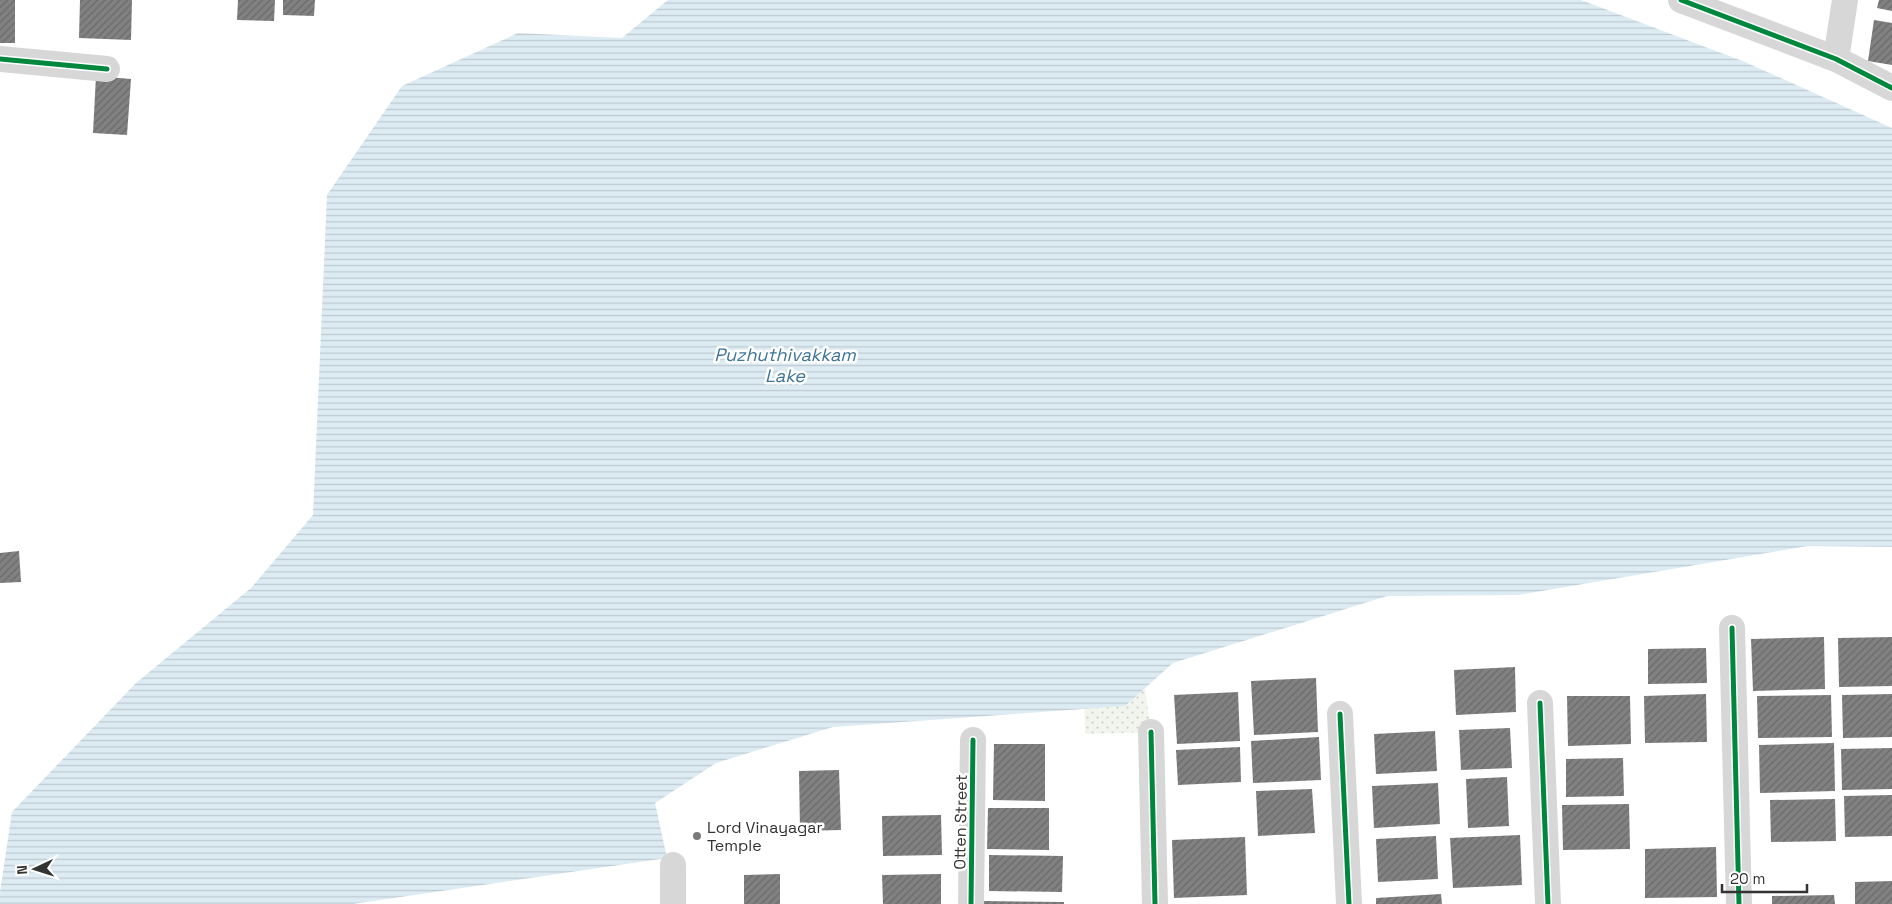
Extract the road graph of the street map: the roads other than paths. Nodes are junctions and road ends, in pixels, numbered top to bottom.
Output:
1 (1681, 0) edge
2 (1845, 0) edge
3 (0, 59) edge
4 (1836, 59) junction
5 (106, 69) dead end
6 (1892, 88) edge
7 (1732, 628) dead end
8 (1540, 703) dead end
9 (1340, 714) dead end
10 (1152, 732) dead end
11 (973, 740) dead end
12 (673, 865) dead end
13 (673, 904) edge
14 (971, 904) edge
15 (1155, 904) edge
16 (1349, 904) edge
17 (1548, 904) edge
18 (1739, 904) edge

1 - 4 street
2 - 4 street
3 - 5 street
4 - 6 street
7 - 18 street
8 - 17 street
9 - 16 street
10 - 15 street
11 - 14 street, Otten Street
12 - 13 street

